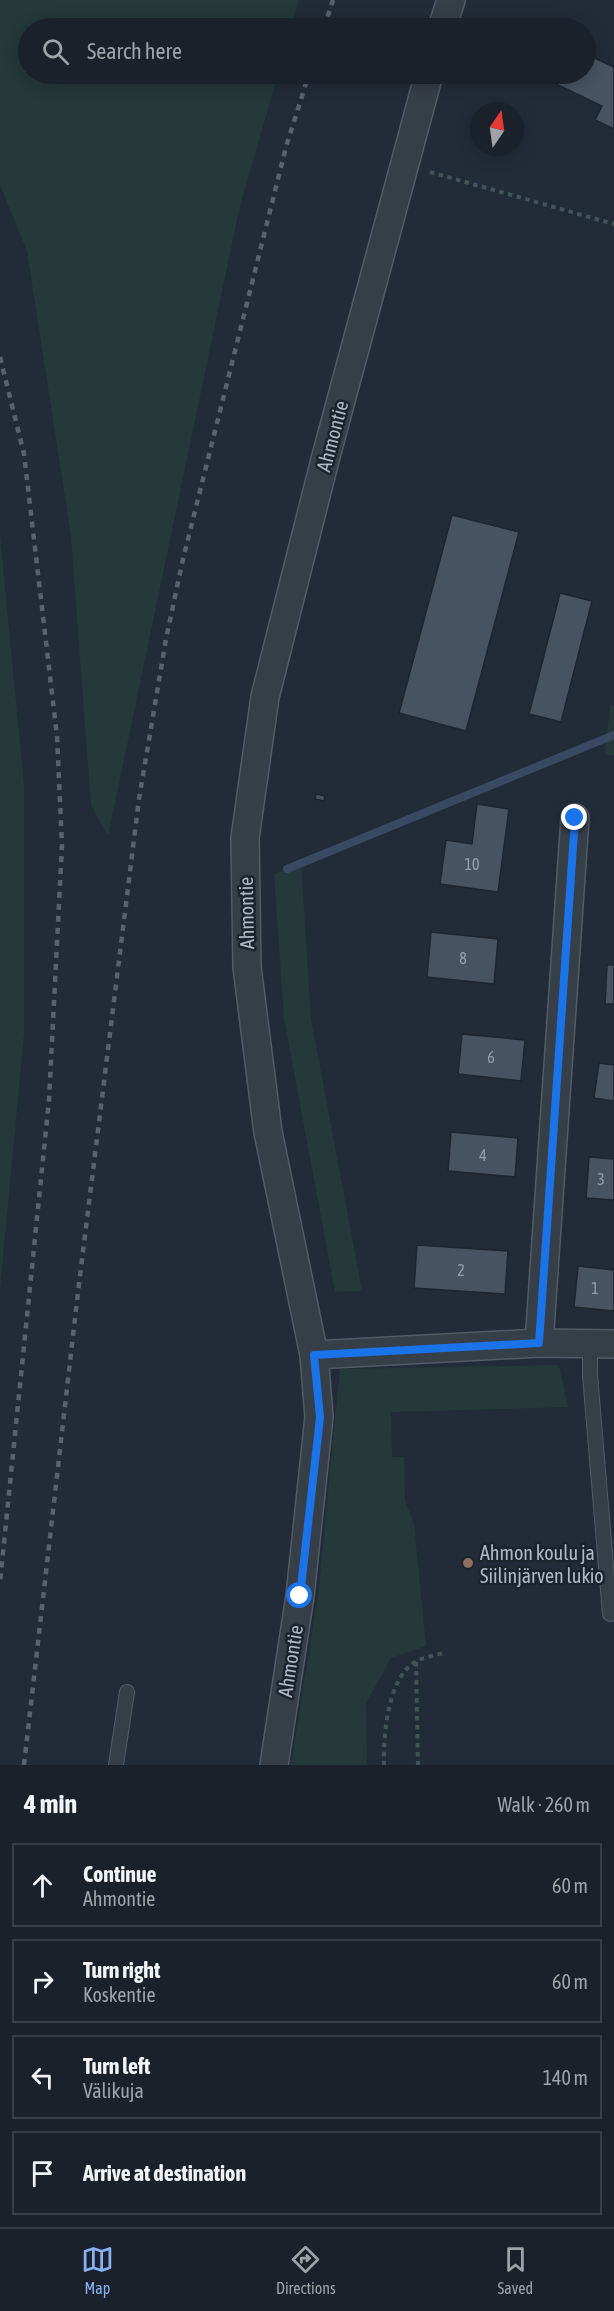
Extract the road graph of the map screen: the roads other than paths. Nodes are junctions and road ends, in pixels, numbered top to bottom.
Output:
1 (451, 0) edge
2 (445, 18) edge
3 (426, 84) edge
4 (575, 818) dead end
5 (539, 1343) junction
6 (602, 1344) edge
7 (314, 1355) junction
8 (610, 1614) dead end
9 (128, 1692) dead end
10 (116, 1765) edge
11 (274, 1765) edge

1 - 2 street
3 - 7 street, Ahmontie
4 - 5 street
5 - 6 street
5 - 7 street
6 - 8 lane
7 - 11 street, Ahmontie
9 - 10 lane

